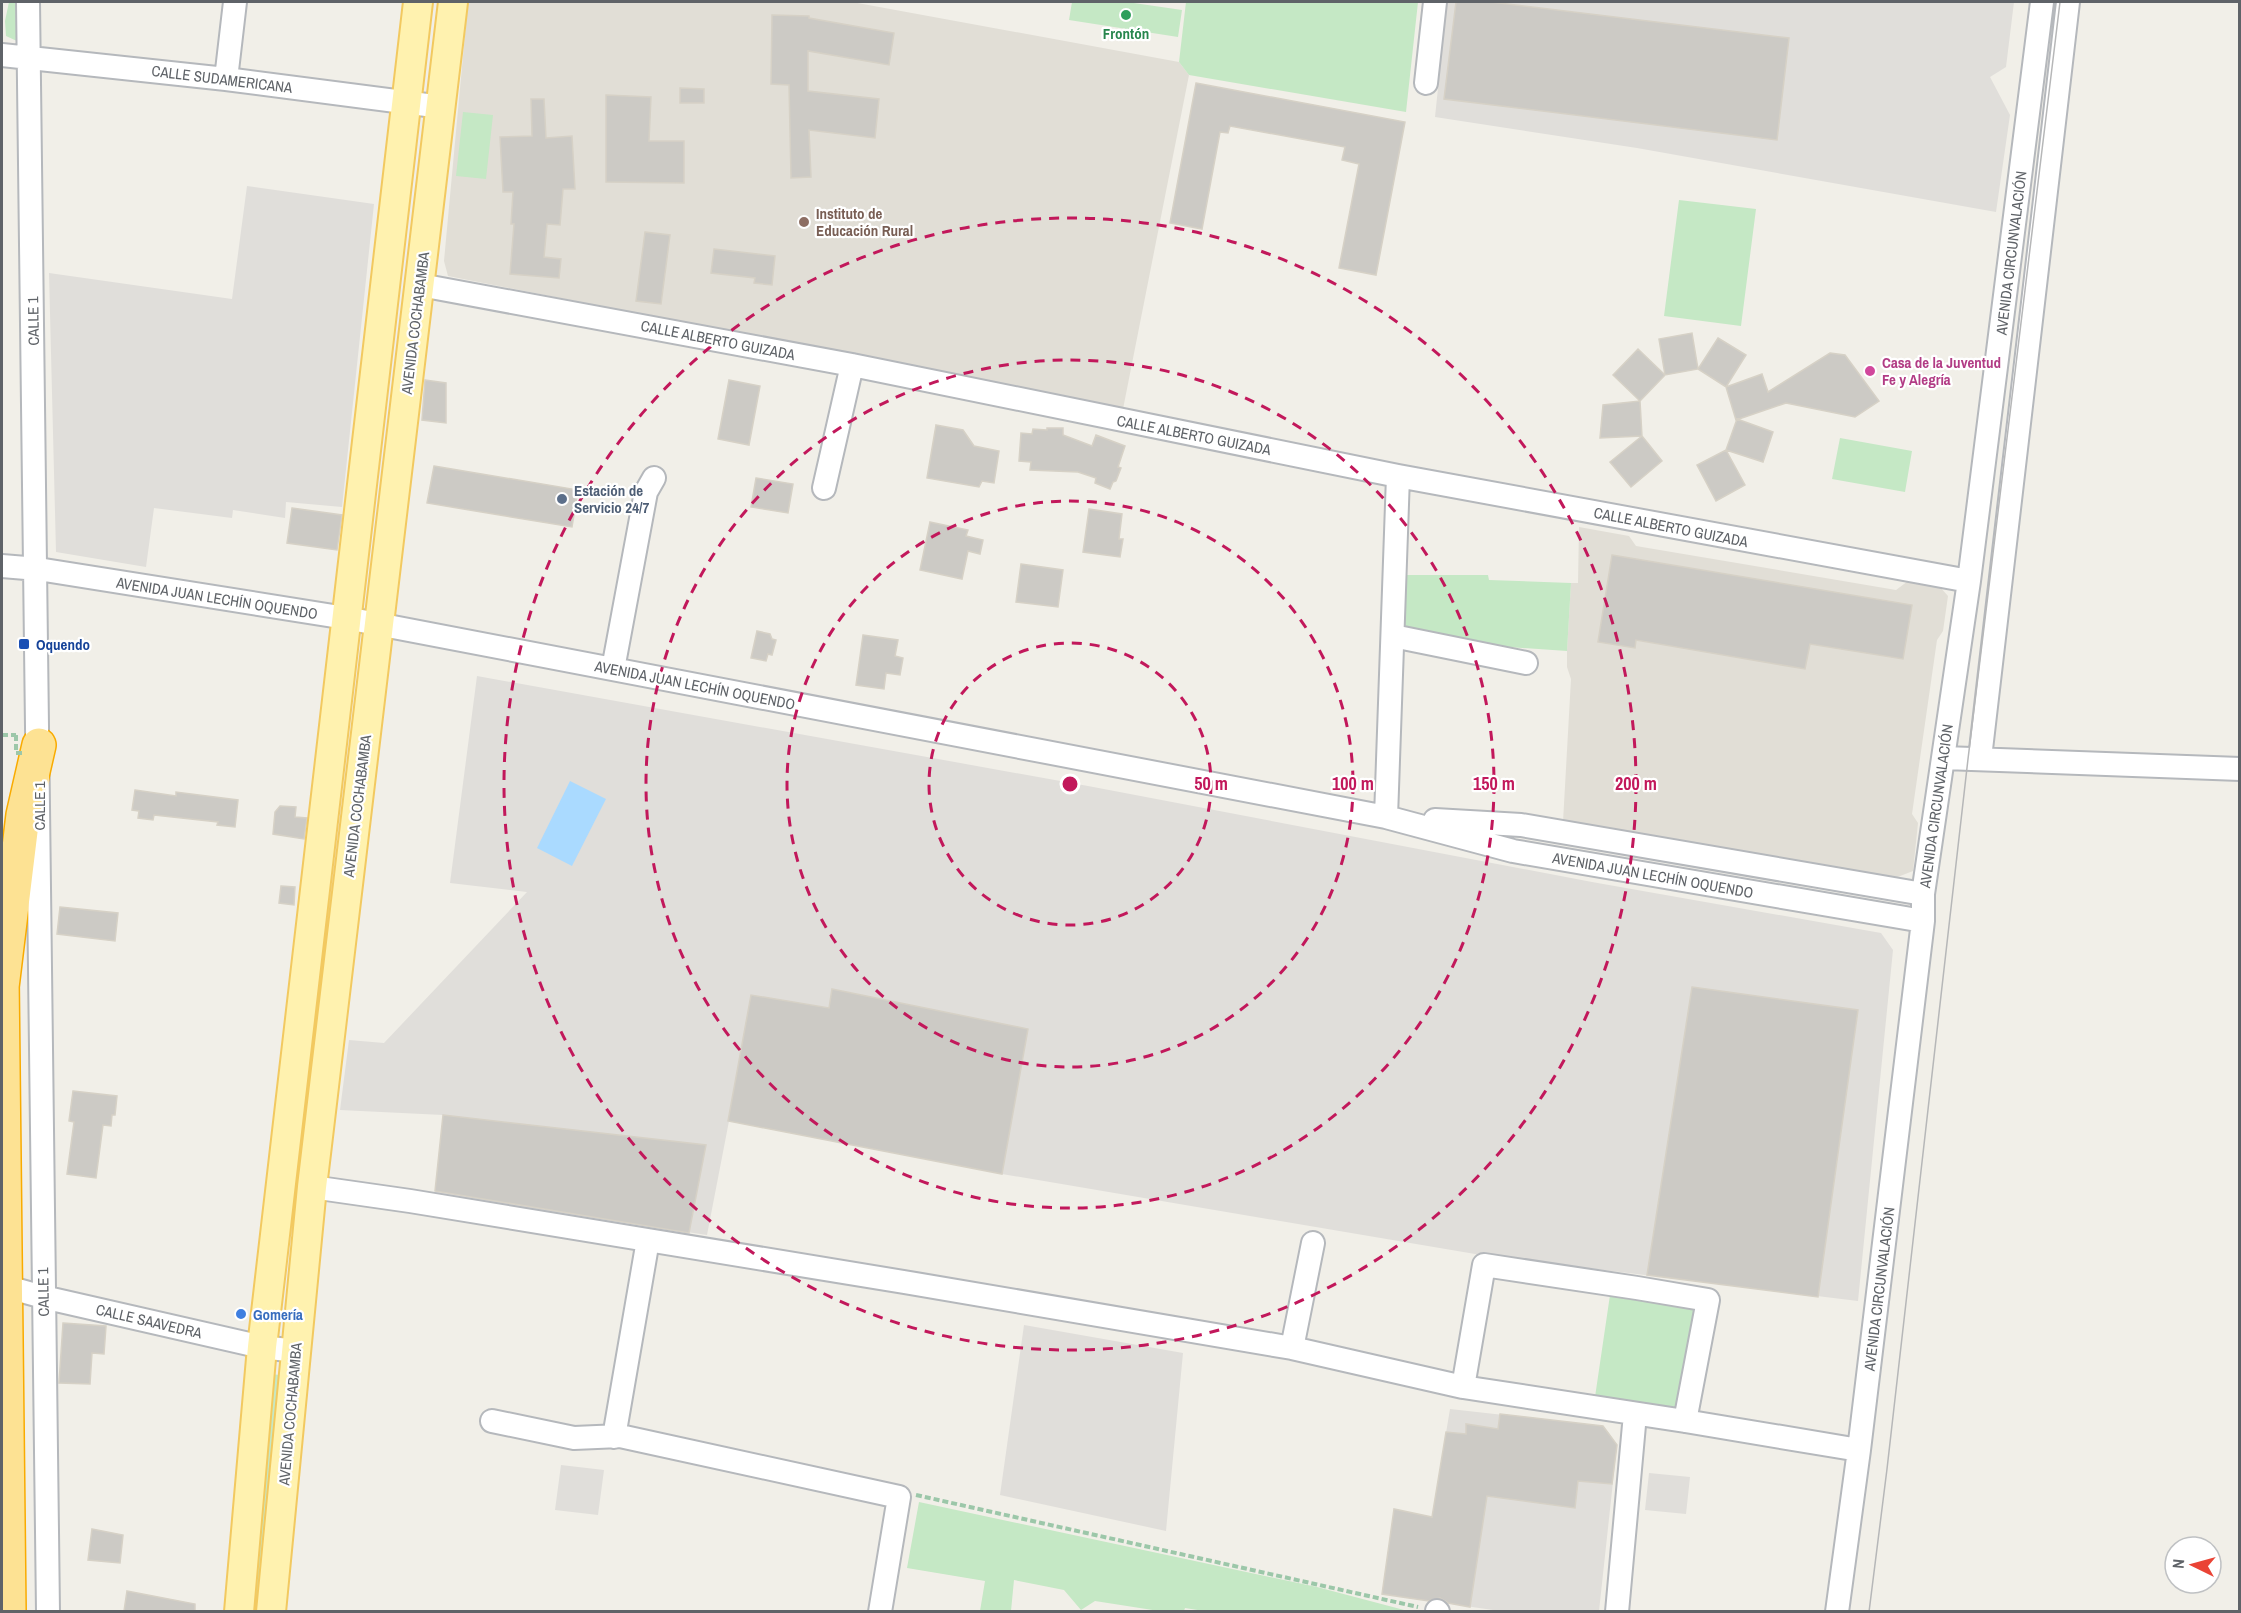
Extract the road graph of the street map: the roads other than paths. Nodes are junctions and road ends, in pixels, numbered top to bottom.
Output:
1 (28, 2) edge
2 (235, 2) edge
3 (418, 2) edge
4 (453, 2) edge
5 (1435, 2) edge
6 (2042, 2) edge
7 (2068, 2) edge
8 (2, 55) edge
9 (29, 57) junction
10 (226, 79) junction
11 (1426, 83) dead end
12 (408, 102) junction
13 (442, 107) junction
14 (420, 285) junction
15 (852, 365) junction
16 (1398, 476) junction
17 (654, 478) dead end
18 (824, 488) dead end
19 (2, 566) edge
20 (38, 569) junction
21 (1969, 581) junction
22 (346, 618) junction
23 (379, 624) junction
24 (1393, 636) junction
25 (1526, 663) dead end
26 (613, 669) junction
27 (26, 744) junction
28 (1944, 758) junction
29 (1980, 758) junction
30 (2240, 769) edge
31 (1386, 817) junction
32 (1923, 894) junction
33 (1923, 921) junction
34 (2, 977) edge
35 (2, 987) edge
36 (299, 1037) junction
37 (329, 1041) junction
38 (312, 1187) junction
39 (648, 1240) junction
40 (1312, 1243) dead end
41 (4, 1286) junction
42 (43, 1297) junction
43 (262, 1347) junction
44 (1292, 1348) junction
45 (296, 1351) junction
46 (1463, 1387) junction
47 (1635, 1414) junction
48 (492, 1421) dead end
49 (1685, 1421) junction
50 (614, 1437) junction
51 (1859, 1450) junction
52 (9, 1611) edge
53 (48, 1611) edge
54 (239, 1611) edge
55 (272, 1611) edge
56 (880, 1611) edge
57 (1617, 1611) edge
58 (1837, 1611) edge

1 - 9 street, CALLE 1
2 - 10 street
3 - 12 main road, AVENIDA COCHABAMBA
4 - 13 main road, AVENIDA COCHABAMBA
5 - 11 street
6 - 21 street, AVENIDA CIRCUNVALACIÓN
7 - 29 street, AVENIDA CIRCUNVALACIÓN
8 - 9 street, CALLE SUDAMERICANA
9 - 10 street, CALLE SUDAMERICANA
9 - 20 street, CALLE 1
10 - 12 street, CALLE SUDAMERICANA
12 - 13 street, CALLE SUDAMERICANA
12 - 22 main road, AVENIDA COCHABAMBA
13 - 14 main road, AVENIDA COCHABAMBA
14 - 15 street, CALLE ALBERTO GUIZADA
14 - 23 main road, AVENIDA COCHABAMBA
15 - 16 street, CALLE ALBERTO GUIZADA
15 - 18 street
16 - 21 street, CALLE ALBERTO GUIZADA
16 - 24 street
17 - 26 street
19 - 20 street, AVENIDA JUAN LECHÍN OQUENDO
20 - 22 street, AVENIDA JUAN LECHÍN OQUENDO
20 - 27 street, CALLE 1
21 - 28 street, AVENIDA CIRCUNVALACIÓN
22 - 23 street, AVENIDA JUAN LECHÍN OQUENDO
22 - 36 main road, AVENIDA COCHABAMBA
23 - 26 street, AVENIDA JUAN LECHÍN OQUENDO
23 - 37 main road, AVENIDA COCHABAMBA
24 - 25 street
24 - 31 street
26 - 31 street, AVENIDA JUAN LECHÍN OQUENDO
27 - 35 highway
27 - 42 street, CALLE 1
28 - 29 street
28 - 32 street, AVENIDA CIRCUNVALACIÓN
29 - 30 street
31 - 32 street, AVENIDA JUAN LECHÍN OQUENDO
31 - 33 street, AVENIDA JUAN LECHÍN OQUENDO
32 - 33 street, AVENIDA CIRCUNVALACIÓN
33 - 51 street, AVENIDA CIRCUNVALACIÓN
34 - 35 highway
35 - 41 highway
36 - 37 main road
36 - 43 main road, AVENIDA COCHABAMBA
37 - 38 main road, AVENIDA COCHABAMBA
38 - 39 street
38 - 45 main road, AVENIDA COCHABAMBA
39 - 44 street
39 - 50 street
40 - 44 street
41 - 42 street, CALLE SAAVEDRA
41 - 52 highway
42 - 43 street, CALLE SAAVEDRA
42 - 53 street, CALLE 1
43 - 45 street, CALLE SAAVEDRA
43 - 54 main road, AVENIDA COCHABAMBA
44 - 46 street
45 - 55 main road, AVENIDA COCHABAMBA
46 - 47 street
46 - 49 street
47 - 49 street
47 - 57 street
48 - 50 street
49 - 51 street
50 - 56 street
51 - 58 street, AVENIDA CIRCUNVALACIÓN

